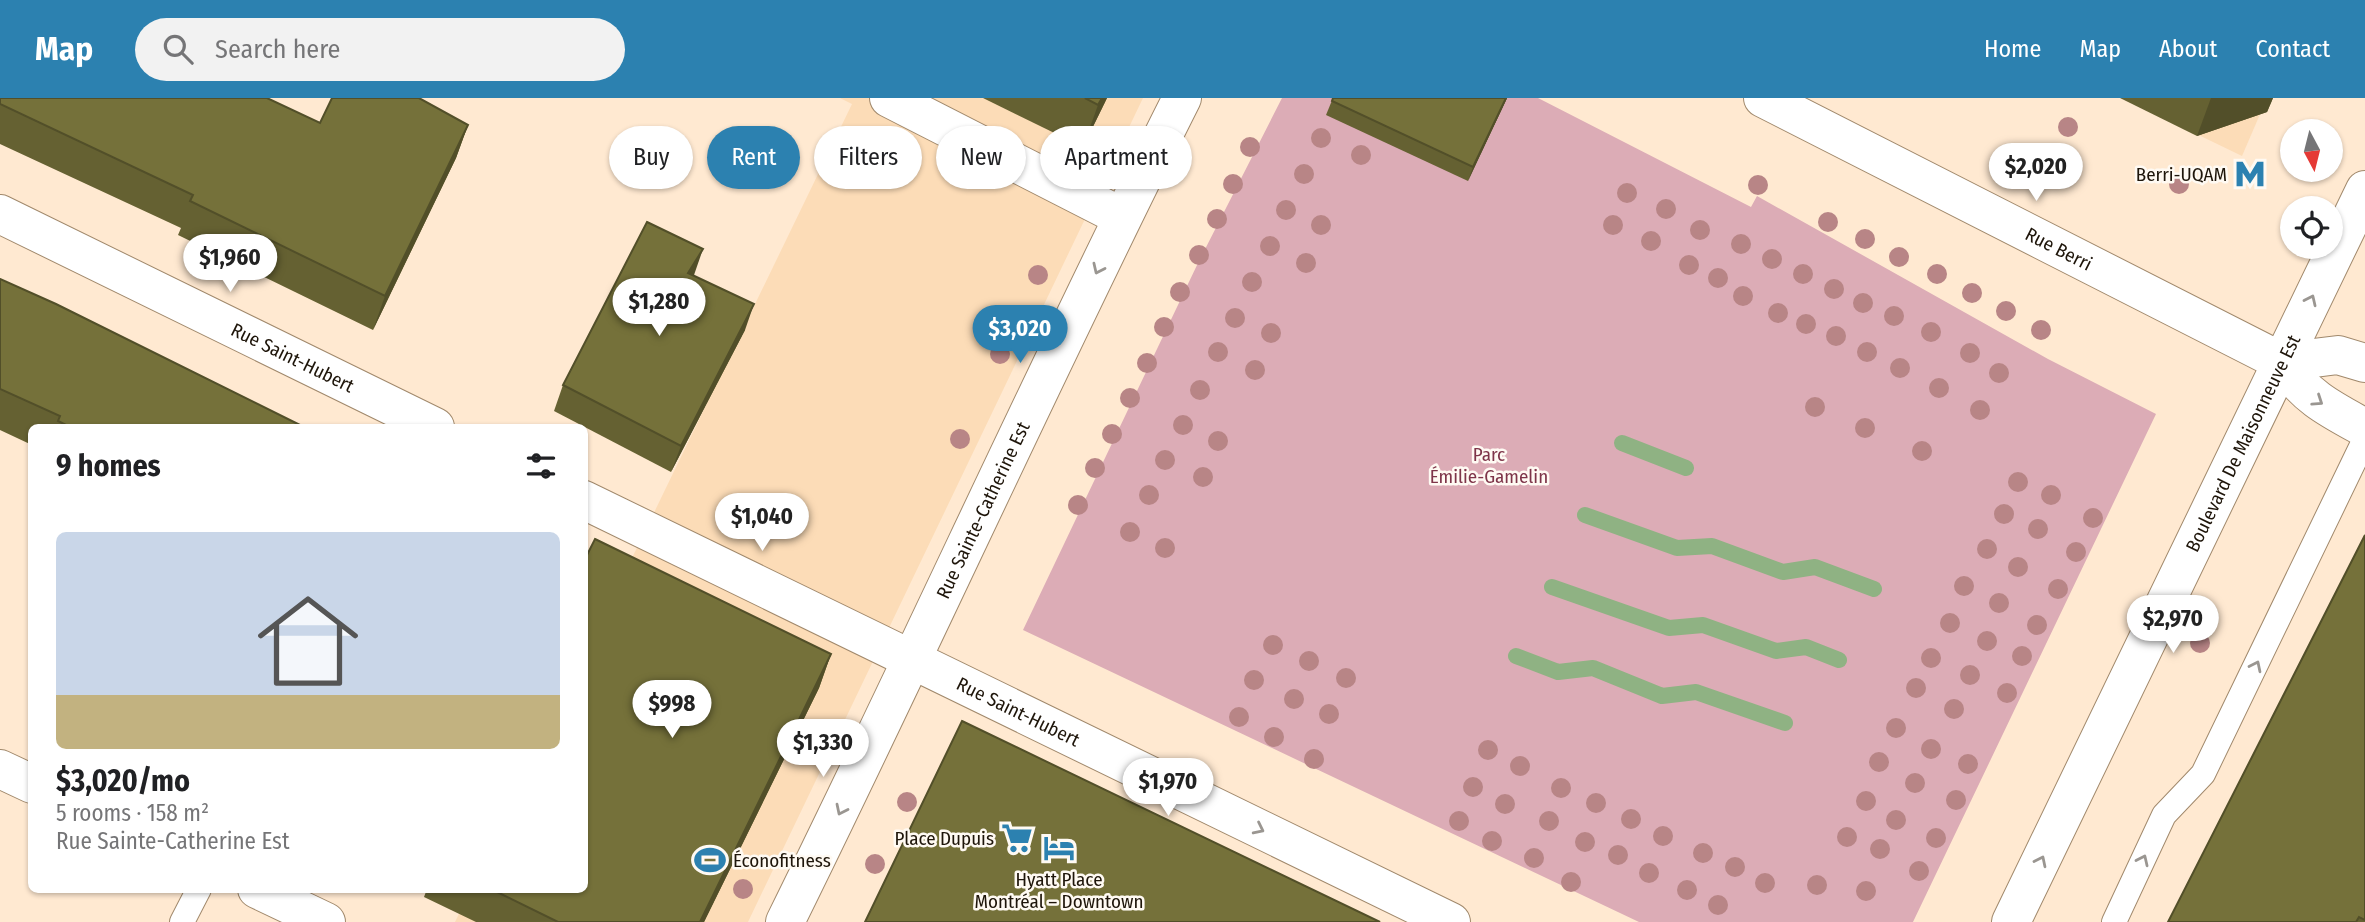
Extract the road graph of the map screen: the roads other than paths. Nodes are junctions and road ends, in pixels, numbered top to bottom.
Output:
1 (889, 98) edge
2 (1182, 98) edge
3 (1763, 98) edge
4 (2365, 190) edge
5 (0, 214) edge
6 (1122, 216) junction
7 (2282, 362) junction
8 (2365, 363) edge
9 (429, 424) edge
10 (2365, 428) edge
11 (2365, 439) edge
12 (588, 502) edge
13 (912, 660) junction
14 (0, 769) edge
15 (28, 782) edge
16 (197, 893) edge
17 (265, 893) edge
18 (182, 922) edge
19 (326, 922) edge
20 (785, 922) edge
21 (1451, 922) edge
22 (2011, 922) edge
23 (2114, 922) edge

1 - 6 street
2 - 6 street, Rue Sainte-Catherine Est
3 - 7 street, Rue Berri
7 -> 4 street, Boulevard De Maisonneuve Est
5 - 9 street, Rue Saint-Hubert
6 -> 13 street, Rue Sainte-Catherine Est
7 - 8 street
7 -> 10 street, Rue Berri
22 -> 7 street, Boulevard De Maisonneuve Est
23 -> 11 lane
12 - 13 street, Rue Saint-Hubert
13 -> 20 street, Rue Sainte-Catherine Est
13 -> 21 street, Rue Saint-Hubert
14 - 15 street
16 - 18 lane
17 - 19 street

